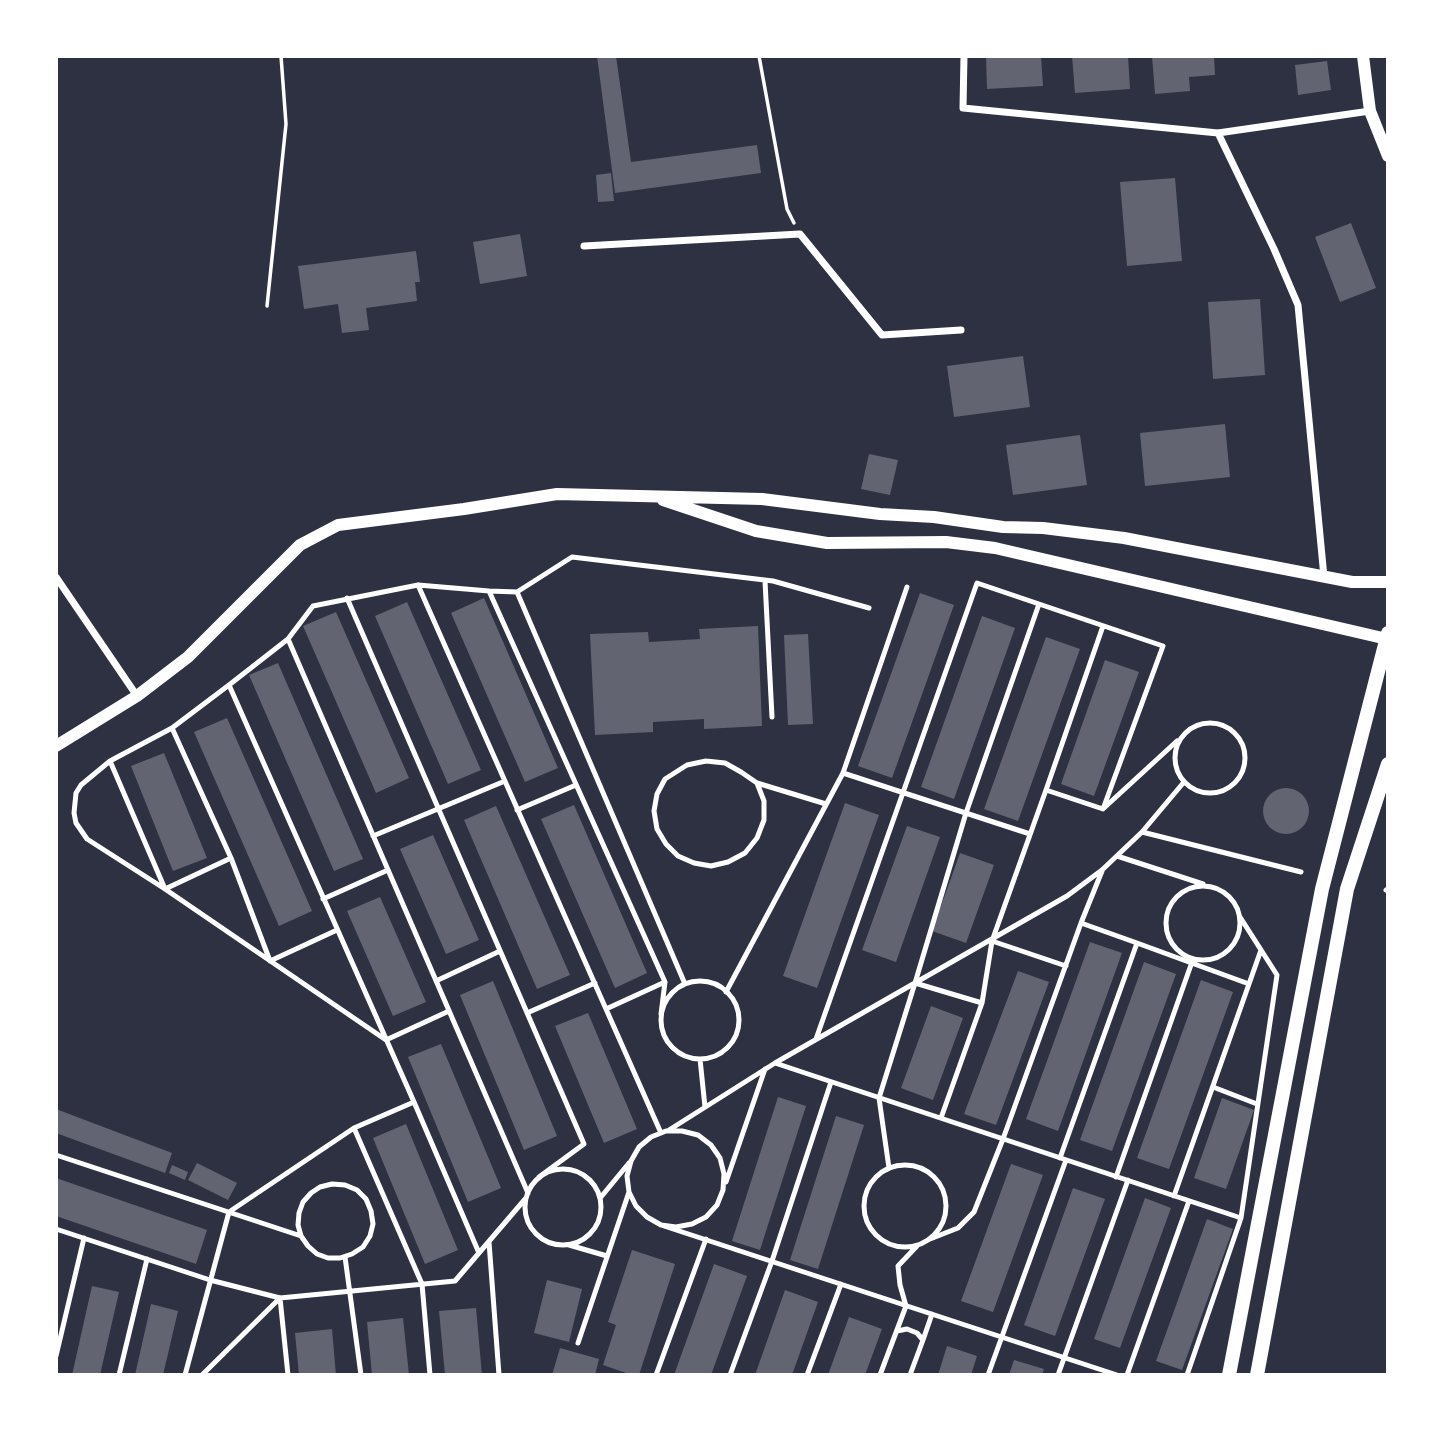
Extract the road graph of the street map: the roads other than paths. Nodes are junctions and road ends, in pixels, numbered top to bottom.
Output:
1 (964, 56) edge
2 (1363, 56) edge
3 (1370, 111) junction
4 (1218, 133) junction
5 (1388, 156) edge
6 (584, 246) dead end
7 (961, 330) dead end
8 (649, 495) junction
9 (1003, 527) junction
10 (995, 548) junction
11 (56, 577) edge
12 (1324, 577) junction
13 (765, 581) junction
14 (1388, 582) edge
15 (418, 585) junction
16 (907, 587) dead end
17 (489, 592) junction
18 (517, 592) junction
19 (347, 598) junction
20 (1039, 604) junction
21 (869, 608) dead end
22 (1103, 626) junction
23 (1388, 637) edge
24 (288, 639) junction
25 (229, 685) junction
26 (137, 696) junction
27 (772, 718) dead end
28 (172, 728) junction
29 (1179, 739) junction
30 (56, 746) edge
31 (110, 761) junction
32 (1388, 764) edge
33 (843, 772) junction
34 (505, 781) junction
35 (1184, 782) junction
36 (757, 783) junction
37 (576, 785) junction
38 (1046, 790) junction
39 (903, 792) junction
40 (826, 804) junction
41 (438, 808) junction
42 (1103, 809) junction
43 (517, 810) junction
44 (966, 813) junction
45 (1142, 832) junction
46 (1030, 834) junction
47 (373, 836) junction
48 (1117, 856) junction
49 (231, 858) junction
50 (388, 870) junction
51 (1102, 870) junction
52 (1301, 872) dead end
53 (1206, 885) junction
54 (165, 889) junction
55 (323, 899) junction
56 (1240, 917) junction
57 (1081, 923) junction
58 (337, 930) junction
59 (992, 941) junction
60 (1137, 943) junction
61 (1261, 950) junction
62 (500, 951) junction
63 (270, 961) junction
64 (1192, 961) junction
65 (1066, 966) junction
66 (436, 981) junction
67 (665, 982) junction
68 (595, 983) junction
69 (915, 983) junction
70 (685, 984) junction
71 (1249, 984) junction
72 (726, 992) junction
73 (982, 1003) junction
74 (606, 1009) junction
75 (449, 1011) junction
76 (527, 1013) junction
77 (661, 1014) junction
78 (816, 1039) junction
79 (386, 1040) junction
80 (700, 1059) junction
81 (775, 1063) junction
82 (765, 1069) junction
83 (831, 1082) junction
84 (1213, 1087) junction
85 (879, 1098) junction
86 (414, 1102) junction
87 (1257, 1104) junction
88 (705, 1107) junction
89 (941, 1118) junction
90 (354, 1128) junction
91 (663, 1132) junction
92 (1003, 1139) junction
93 (56, 1155) edge
94 (1063, 1159) junction
95 (631, 1161) junction
96 (889, 1168) junction
97 (539, 1177) junction
98 (1116, 1177) junction
99 (1128, 1181) junction
100 (723, 1190) junction
101 (629, 1192) junction
102 (527, 1196) junction
103 (1174, 1196) junction
104 (601, 1198) junction
105 (1189, 1201) junction
106 (388, 1205) junction
107 (372, 1211) junction
108 (229, 1212) junction
109 (1241, 1218) junction
110 (661, 1225) junction
111 (56, 1229) edge
112 (301, 1237) junction
113 (84, 1238) junction
114 (930, 1239) junction
115 (706, 1240) junction
116 (489, 1241) junction
117 (569, 1245) junction
118 (918, 1246) junction
119 (479, 1253) junction
120 (607, 1256) junction
121 (345, 1257) junction
122 (147, 1259) junction
123 (772, 1261) junction
124 (210, 1280) junction
125 (422, 1284) junction
126 (841, 1284) junction
127 (351, 1292) junction
128 (279, 1298) junction
129 (906, 1306) junction
130 (932, 1314) junction
131 (897, 1331) junction
132 (1001, 1337) junction
133 (923, 1340) junction
134 (578, 1343) dead end
135 (56, 1356) edge
136 (1064, 1358) junction
137 (119, 1375) edge
138 (185, 1375) edge
139 (202, 1375) edge
140 (288, 1375) edge
141 (361, 1375) edge
142 (430, 1375) edge
143 (499, 1375) edge
144 (656, 1375) edge
145 (730, 1375) edge
146 (807, 1375) edge
147 (880, 1375) edge
148 (910, 1375) edge
149 (989, 1375) edge
150 (1058, 1375) edge
151 (1117, 1375) edge
152 (1127, 1375) edge
153 (1187, 1375) edge
154 (1229, 1375) edge
155 (1257, 1375) edge

1 - 4 street
2 - 3 street
3 - 4 street
3 - 5 street
4 - 12 street
6 - 7 street
8 - 9 street
8 - 10 street
8 - 26 street
9 - 10 street
9 - 12 street
10 - 23 street
11 - 26 street
12 - 14 street
13 - 18 lane
13 - 21 lane
13 - 27 lane
15 - 17 lane
15 - 19 lane
15 - 34 lane
16 - 33 lane
17 - 18 lane
17 - 37 lane
18 - 70 lane
19 - 24 lane
19 - 41 lane
20 - 22 lane
20 - 39 lane
20 - 44 lane
22 - 38 lane
22 - 42 lane
23 - 154 main road
24 - 25 lane
24 - 47 lane
25 - 28 lane
25 - 55 lane
26 - 30 street
28 - 31 lane
28 - 49 lane
29 - 35 lane
29 - 35 lane
29 - 42 lane
31 - 54 lane
31 - 54 lane
32 - 155 main road
33 - 39 lane
33 - 40 lane
34 - 41 lane
34 - 43 lane
35 - 45 lane
36 - 36 lane
36 - 40 lane
37 - 43 lane
37 - 67 lane
38 - 42 lane
38 - 46 lane
39 - 44 lane
39 - 78 lane
40 - 72 lane
41 - 47 lane
41 - 62 lane
43 - 68 lane
44 - 46 lane
44 - 69 lane
45 - 48 lane
45 - 52 lane
46 - 59 lane
47 - 50 lane
48 - 51 lane
48 - 53 lane
49 - 54 lane
49 - 63 lane
50 - 55 lane
50 - 66 lane
51 - 57 lane
51 - 59 lane
53 - 56 lane
53 - 64 lane
54 - 63 lane
55 - 58 lane
56 - 61 lane
56 - 64 lane
57 - 60 lane
57 - 65 lane
58 - 63 lane
58 - 79 lane
59 - 65 lane
59 - 69 lane
59 - 73 lane
60 - 64 lane
60 - 94 lane
61 - 71 lane
61 - 87 lane
62 - 66 lane
62 - 76 lane
63 - 79 lane
64 - 71 lane
64 - 98 lane
65 - 92 lane
66 - 75 lane
67 - 74 lane
67 - 77 lane
68 - 74 lane
68 - 76 lane
69 - 73 lane
69 - 78 lane
69 - 85 lane
70 - 72 lane
70 - 77 lane
71 - 84 lane
72 - 80 lane
73 - 89 lane
74 - 91 lane
75 - 79 lane
75 - 102 lane
76 - 97 lane
77 - 80 lane
78 - 81 lane
79 - 86 lane
80 - 88 lane
81 - 82 lane
81 - 83 lane
82 - 88 lane
82 - 100 lane
83 - 85 lane
83 - 123 lane
84 - 87 lane
84 - 103 lane
85 - 89 lane
85 - 96 lane
86 - 90 lane
86 - 119 lane
87 - 109 lane
88 - 91 lane
89 - 92 lane
90 - 106 lane
90 - 108 lane
91 - 95 lane
91 - 100 lane
92 - 94 lane
92 - 114 lane
93 - 108 lane
94 - 98 lane
94 - 132 lane
95 - 101 lane
95 - 104 lane
96 - 114 lane
96 - 118 lane
97 - 102 lane
97 - 104 lane
98 - 99 lane
99 - 103 lane
99 - 136 lane
100 - 110 lane
101 - 110 lane
101 - 120 lane
102 - 116 lane
102 - 117 lane
103 - 105 lane
104 - 117 lane
105 - 109 lane
105 - 152 lane
106 - 107 lane
106 - 125 lane
107 - 112 lane
107 - 121 lane
108 - 112 lane
108 - 124 lane
109 - 153 lane
110 - 115 lane
111 - 113 lane
112 - 121 lane
113 - 122 lane
113 - 135 lane
114 - 118 lane
115 - 123 lane
115 - 144 lane
116 - 119 lane
116 - 143 lane
117 - 120 lane
118 - 129 lane
119 - 125 lane
120 - 134 lane
121 - 127 lane
122 - 124 lane
122 - 137 lane
123 - 126 lane
123 - 145 lane
124 - 128 lane
124 - 138 lane
125 - 127 lane
125 - 142 lane
126 - 129 lane
126 - 146 lane
127 - 128 lane
127 - 141 lane
128 - 139 lane
128 - 140 lane
129 - 130 lane
129 - 131 lane
130 - 132 lane
130 - 133 lane
131 - 133 lane
131 - 147 lane
132 - 136 lane
132 - 149 lane
133 - 148 lane
136 - 150 lane
136 - 151 lane

